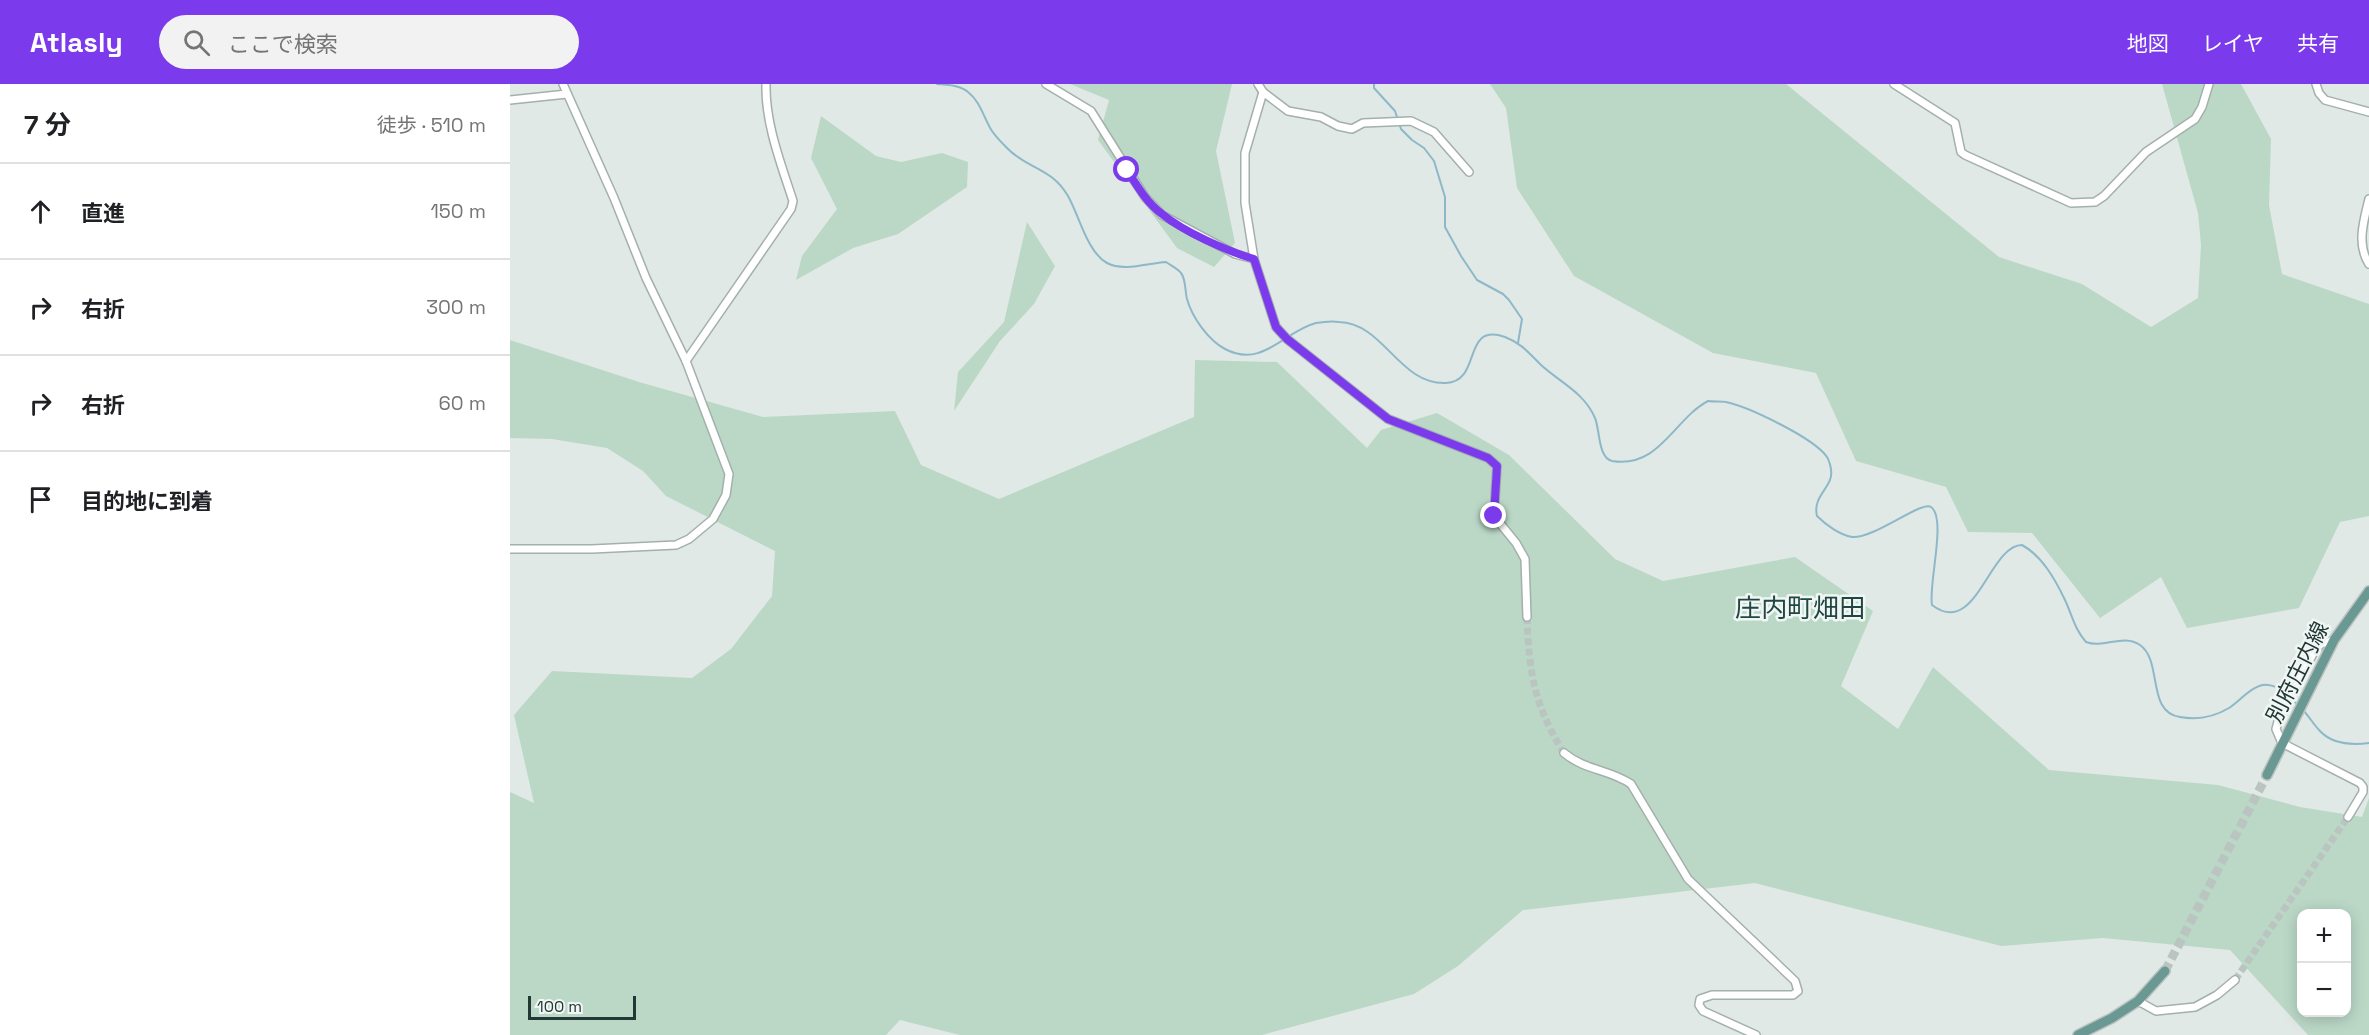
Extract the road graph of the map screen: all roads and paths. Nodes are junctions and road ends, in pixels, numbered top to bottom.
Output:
1 (563, 84) edge
2 (766, 84) edge
3 (1046, 84) edge
4 (1258, 84) edge
5 (1894, 84) edge
6 (2209, 84) edge
7 (2316, 84) edge
8 (1263, 92) junction
9 (567, 94) junction
10 (510, 100) edge
11 (2369, 112) edge
12 (1469, 172) dead end
13 (2369, 199) edge
14 (1254, 259) junction
15 (2369, 264) edge
16 (686, 361) junction
17 (510, 549) edge
18 (2369, 591) edge
19 (1527, 617) tunnel mouth
20 (2334, 640) junction
21 (2283, 743) junction
22 (1564, 753) tunnel mouth
23 (2267, 775) tunnel mouth
24 (2348, 817) tunnel mouth
25 (2165, 971) tunnel mouth
26 (2235, 980) tunnel mouth
27 (2138, 1001) junction
28 (1756, 1035) edge
29 (2078, 1035) edge

1 - 9 street
2 - 16 street
3 - 14 street
4 - 8 street
5 - 6 street
7 - 11 street
8 - 12 street
8 - 14 street
9 - 10 street
9 - 16 street
13 - 15 street
14 - 19 street
16 - 17 street
18 - 20 main road, 別府庄内線
20 - 21 main road, 別府庄内線
20 - 21 street
21 - 23 main road, 別府庄内線
21 - 24 street
22 - 28 street
25 - 27 main road
26 - 27 street
27 - 29 main road

